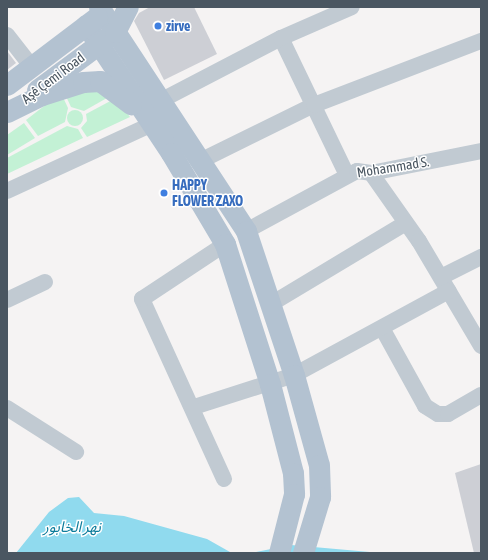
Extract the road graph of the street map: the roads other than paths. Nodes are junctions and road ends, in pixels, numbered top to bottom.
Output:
1 (352, 7) edge
2 (126, 9) edge
3 (101, 10) edge
4 (86, 25) junction
5 (7, 35) edge
6 (107, 37) junction
7 (281, 38) junction
8 (481, 40) edge
9 (31, 66) junction
10 (7, 85) edge
11 (160, 101) junction
12 (314, 105) junction
13 (7, 112) edge
14 (152, 124) junction
15 (481, 151) edge
16 (200, 161) junction
17 (371, 173) junction
18 (347, 175) junction
19 (7, 191) edge
20 (406, 223) junction
21 (246, 231) junction
22 (225, 244) junction
23 (481, 257) edge
24 (441, 277) junction
25 (45, 282) dead end
26 (449, 291) junction
27 (7, 300) edge
28 (271, 304) junction
29 (382, 328) junction
30 (481, 346) edge
31 (294, 375) junction
32 (270, 384) junction
33 (481, 395) edge
34 (194, 407) junction
35 (7, 408) edge
36 (76, 452) dead end
37 (224, 479) dead end
38 (279, 553) edge
39 (302, 553) edge

1 - 7 street
2 - 3 main road
2 - 6 main road
3 - 4 main road, Aşê Çemi Road
3 - 6 main road
4 - 6 main road
4 - 9 main road, Aşê Çemi Road
5 - 9 street
6 - 11 main road
6 - 13 main road, Aşê Çemi Road
6 - 14 main road
7 - 11 street
7 - 12 street
8 - 12 street
9 - 10 main road, Aşê Çemi Road
11 - 16 main road
12 - 16 street
12 - 18 street
13 - 14 main road
14 - 19 street
14 - 22 main road
15 - 17 street, Mohammad S.
16 - 21 main road
17 - 18 street, Mohammad S.
17 - 20 street
18 - 21 street, Mohammad S.
20 - 24 street
20 - 28 street
21 - 28 main road
22 - 32 main road
22 - 34 street
23 - 24 street
24 - 26 street
25 - 27 street
26 - 29 street
26 - 30 street
28 - 31 main road
29 - 31 street
29 - 33 street
31 - 32 street
31 - 39 main road
32 - 34 street
32 - 38 main road
34 - 37 street
35 - 36 street

